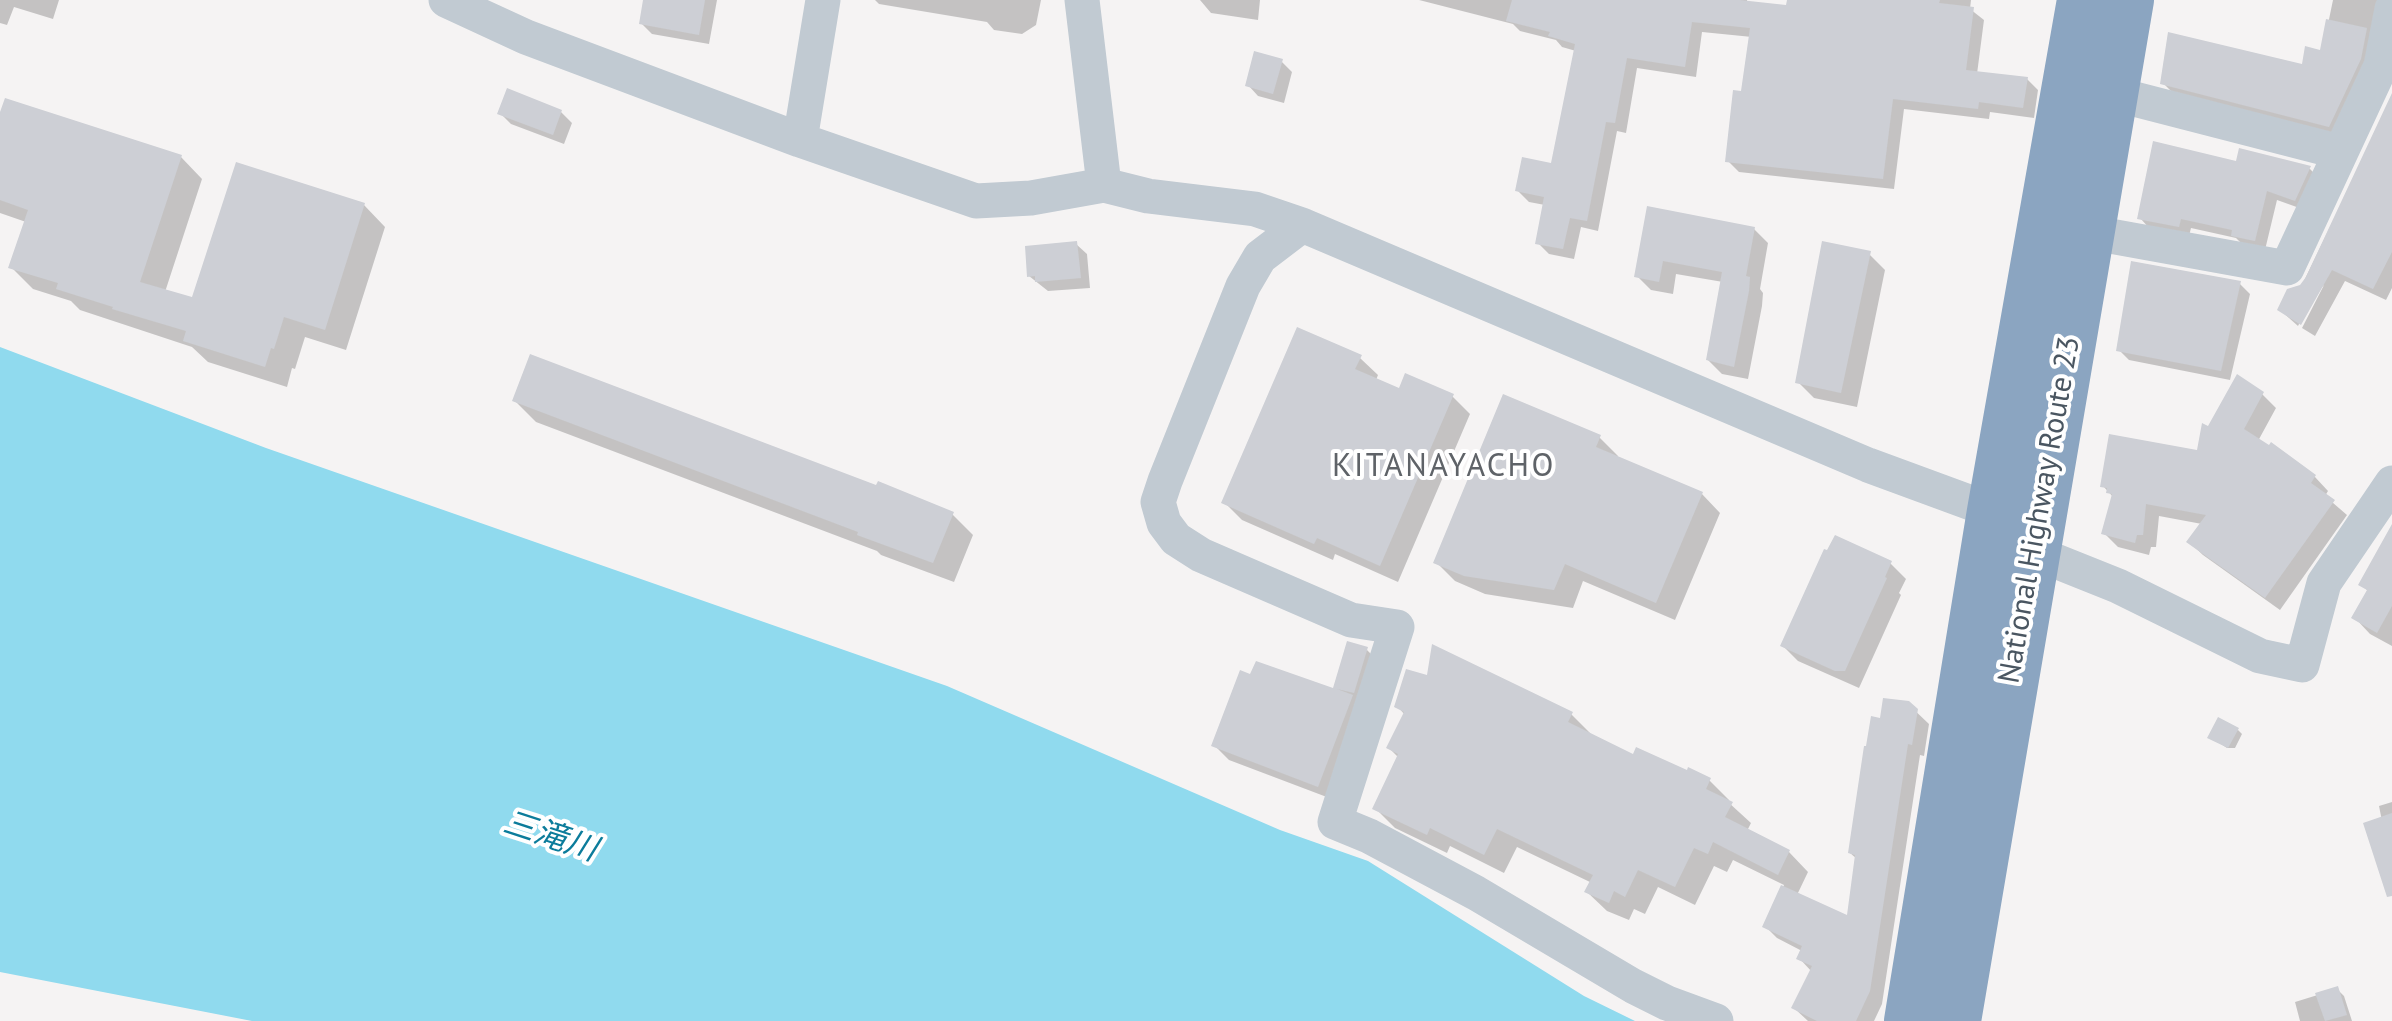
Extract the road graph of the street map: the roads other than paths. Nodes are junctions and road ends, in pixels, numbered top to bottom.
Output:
1 (446, 0) edge
2 (823, 0) edge
3 (1082, 0) edge
4 (2083, 0) edge
5 (2128, 0) edge
6 (2392, 9) edge
7 (2111, 93) junction
8 (800, 140) junction
9 (2340, 152) junction
10 (1104, 185) junction
11 (1302, 225) junction
12 (2088, 232) junction
13 (2392, 483) edge
14 (1993, 511) junction
15 (2033, 552) junction
16 (1716, 1021) edge
17 (1910, 1021) edge
18 (1955, 1021) edge

1 - 8 street
2 - 8 street
3 - 10 street
4 - 14 highway, National Highway Route 23
5 - 7 highway, National Highway Route 23
6 - 9 street
7 - 9 street
7 - 12 highway, National Highway Route 23
8 - 10 street
9 - 12 street
10 - 11 street
11 - 14 street
11 - 16 street
12 - 15 highway, National Highway Route 23
13 - 15 street
14 - 15 street
14 - 17 highway, National Highway Route 23
15 - 18 highway, National Highway Route 23

